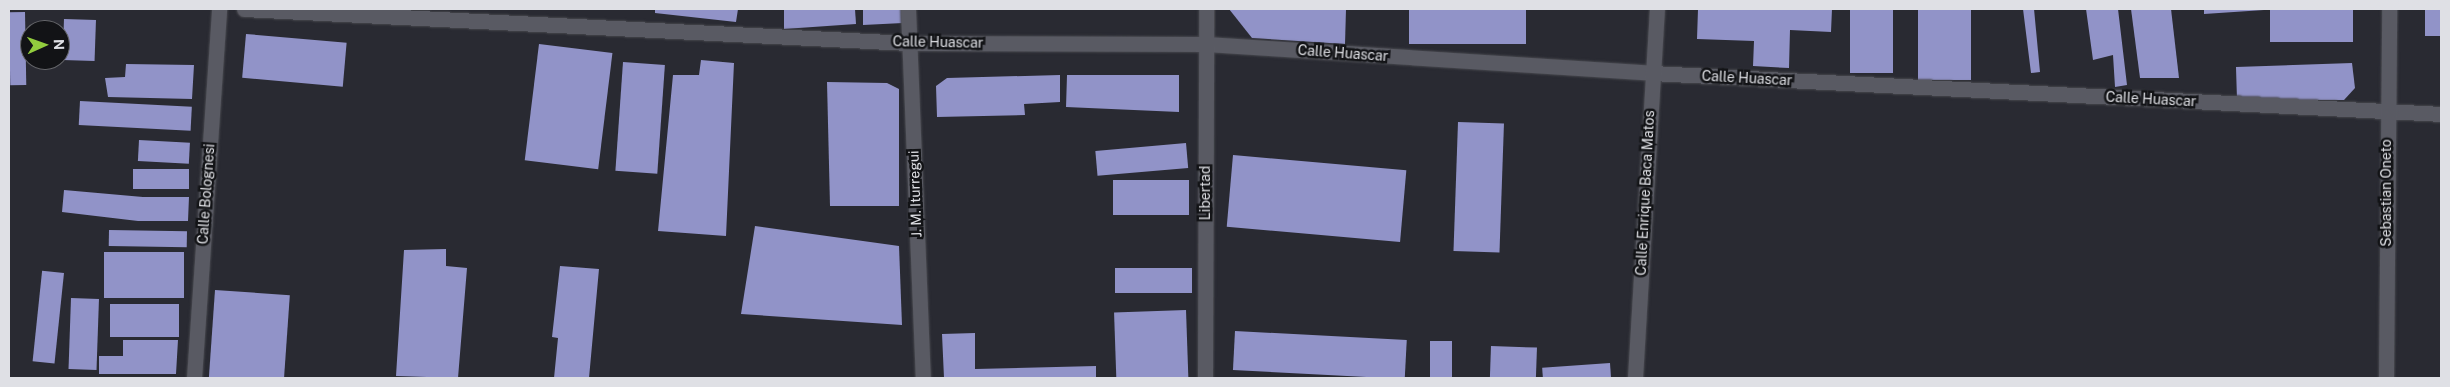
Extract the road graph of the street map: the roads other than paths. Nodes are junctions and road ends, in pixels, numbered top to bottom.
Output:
1 (219, 9) edge
2 (244, 9) edge
3 (908, 9) edge
4 (1206, 9) edge
5 (1657, 9) edge
6 (2389, 9) edge
7 (909, 43) junction
8 (1206, 44) junction
9 (1652, 72) junction
10 (2386, 112) junction
11 (2441, 114) edge
12 (194, 378) edge
13 (923, 378) edge
14 (1205, 378) edge
15 (1635, 378) edge
16 (2386, 378) edge

1 - 12 street, Calle Bolognesi
2 - 7 street, Calle Huascar
3 - 7 street, J. M. Iturregui
4 - 8 street, Libertad
5 - 9 street, Calle Enrique Baca Matos
6 - 10 street, Sebastian Oneto
7 - 8 street, Calle Huascar
7 - 13 street, J. M. Iturregui
8 - 9 street, Calle Huascar
8 - 14 street, Libertad
9 - 10 street, Calle Huascar
9 - 15 street, Calle Enrique Baca Matos
10 - 11 street, Calle Huascar
10 - 16 street, Sebastian Oneto

